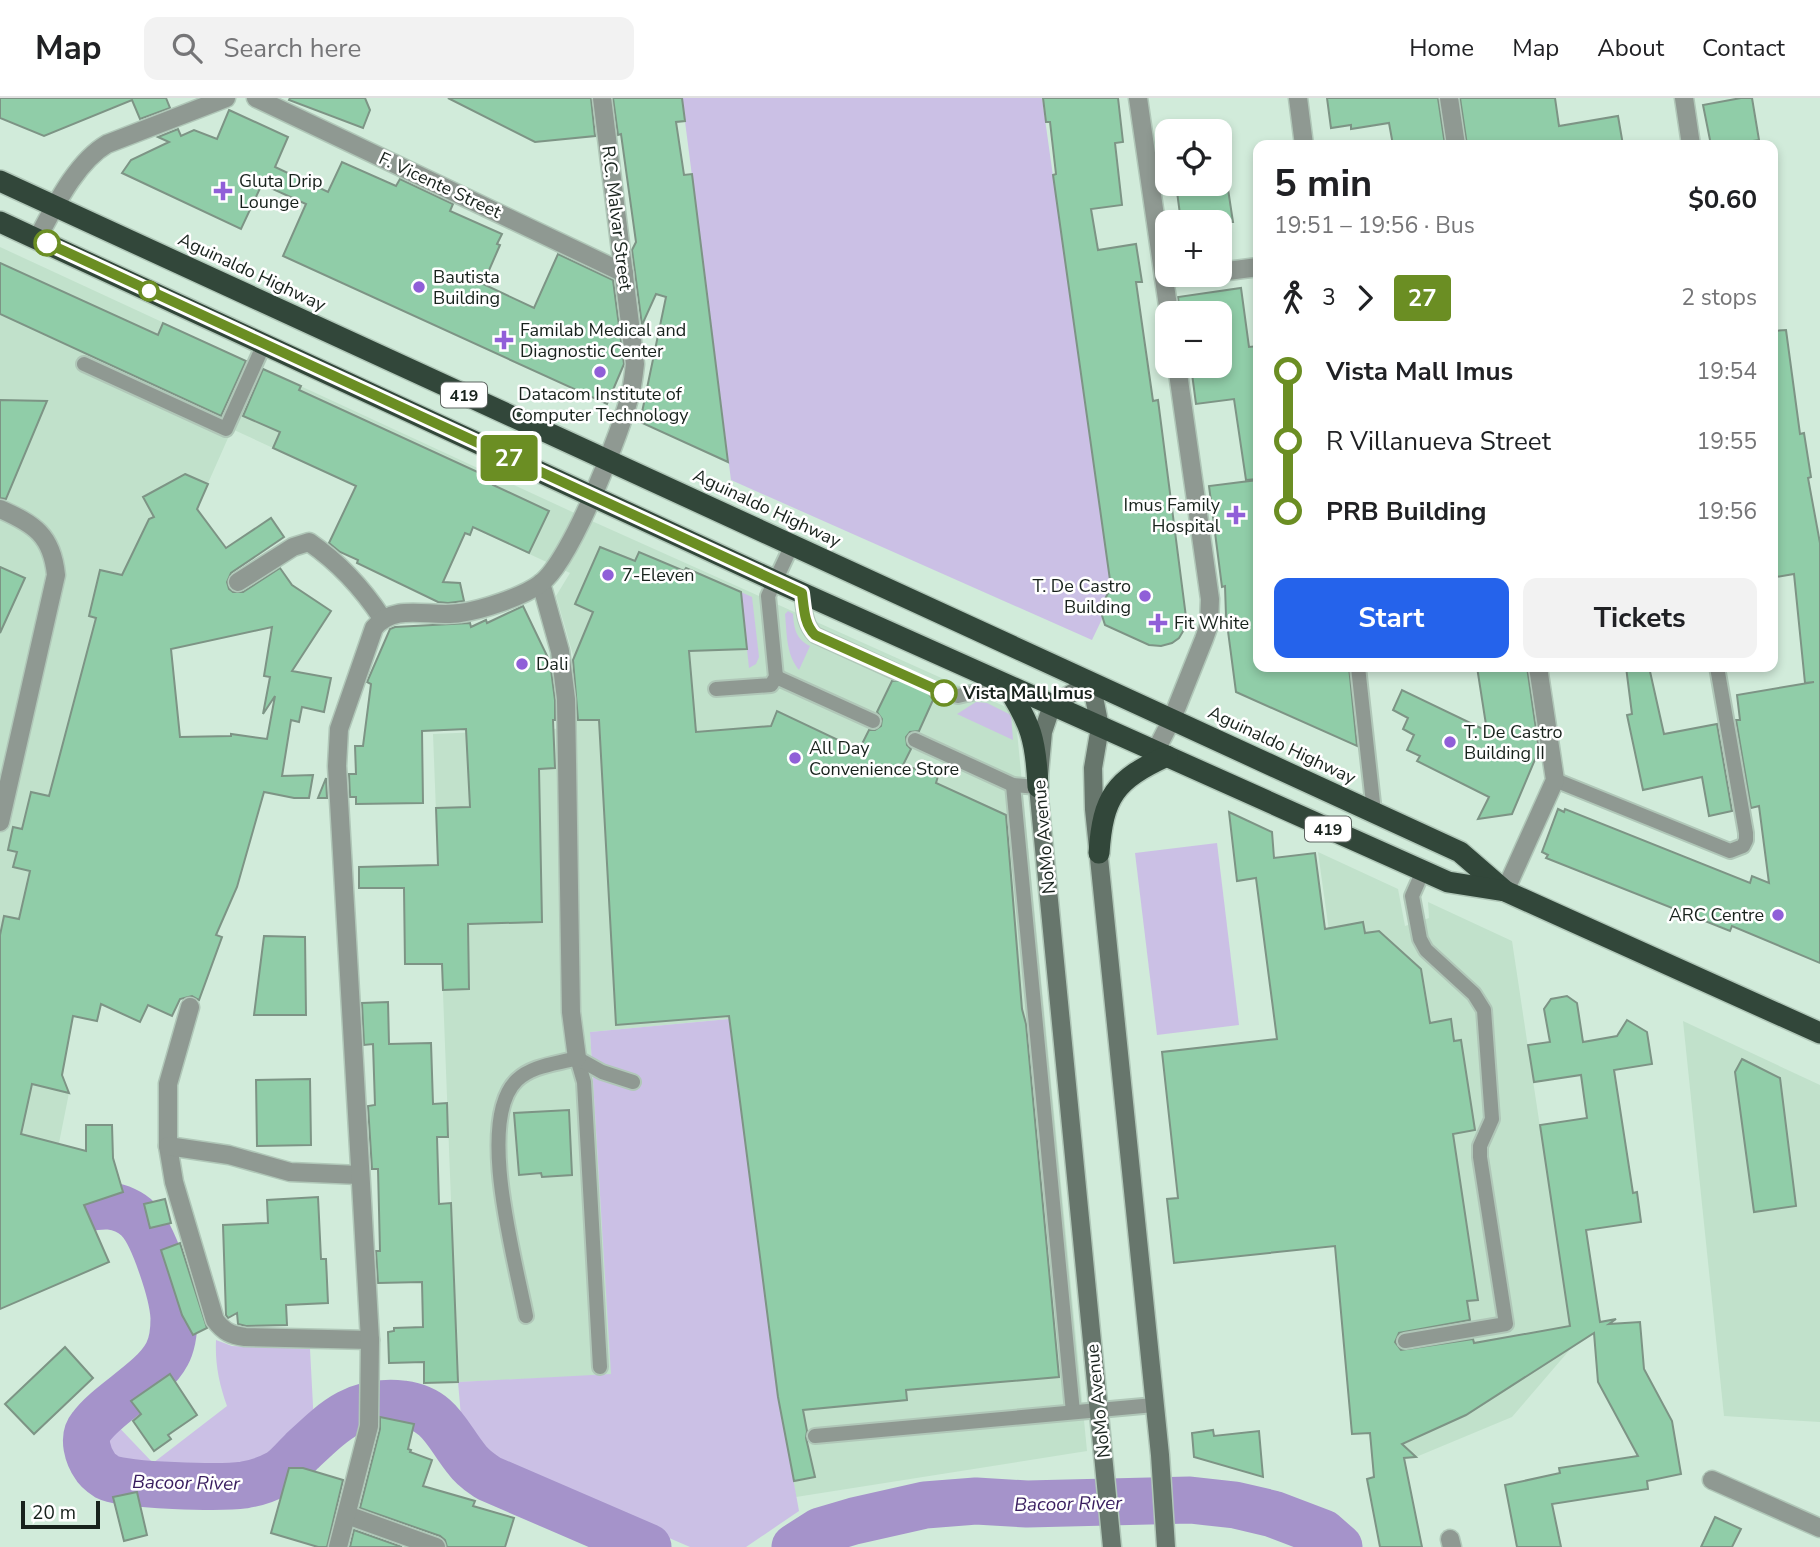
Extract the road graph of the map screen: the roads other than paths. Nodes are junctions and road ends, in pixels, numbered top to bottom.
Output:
1 (226, 98) edge
2 (256, 98) edge
3 (602, 98) edge
4 (1138, 98) edge
5 (1298, 98) edge
6 (1449, 98) edge
7 (1684, 98) edge
8 (1303, 140) edge
9 (1455, 140) edge
10 (1690, 140) edge
11 (0, 181) edge
12 (55, 206) junction
13 (1155, 216) edge
14 (0, 222) edge
15 (37, 239) junction
16 (1253, 268) edge
17 (1232, 270) edge
18 (624, 273) junction
19 (264, 344) junction
20 (84, 363) dead end
21 (1179, 378) edge
22 (607, 460) junction
23 (591, 496) junction
24 (0, 509) edge
25 (792, 545) junction
26 (775, 581) junction
27 (238, 582) dead end
28 (541, 583) junction
29 (802, 593) junction
30 (382, 618) junction
31 (896, 672) dead end
32 (1359, 672) edge
33 (1539, 672) edge
34 (1718, 672) edge
35 (776, 677) junction
36 (1090, 682) junction
37 (1006, 685) junction
38 (716, 689) dead end
39 (937, 691) dead end
40 (1052, 705) junction
41 (1172, 719) junction
42 (873, 721) dead end
43 (1100, 727) junction
44 (915, 740) dead end
45 (1161, 754) junction
46 (1555, 780) junction
47 (1013, 785) junction
48 (1038, 787) junction
49 (1374, 812) junction
50 (0, 822) edge
51 (1099, 853) junction
52 (1423, 871) junction
53 (1505, 891) junction
54 (1057, 978) junction
55 (1032, 981) junction
56 (191, 1007) dead end
57 (1820, 1033) edge
58 (1064, 1051) junction
59 (1039, 1052) junction
60 (577, 1058) junction
61 (633, 1082) dead end
62 (168, 1146) junction
63 (359, 1175) junction
64 (526, 1316) dead end
65 (370, 1340) junction
66 (1405, 1341) dead end
67 (600, 1367) dead end
68 (1154, 1405) junction
69 (1099, 1410) junction
70 (1073, 1412) junction
71 (815, 1436) dead end
72 (1712, 1480) dead end
73 (347, 1514) junction
74 (1820, 1528) edge
75 (338, 1547) edge
76 (436, 1547) edge
77 (1112, 1547) edge
78 (1166, 1547) edge

1 - 12 street
2 - 18 street, F. Vicente Street
3 - 18 street, R.C. Malvar Street
4 - 13 street
5 - 8 street
6 - 9 street
7 - 10 street
11 - 12 highway, Aguinaldo Highway / 419
12 - 15 street
12 - 22 highway, Aguinaldo Highway / 419
14 - 15 highway, Aguinaldo Highway / 419
15 - 19 highway, Aguinaldo Highway / 419
16 - 17 street
18 - 22 street, R.C. Malvar Street
19 - 20 lane
19 - 23 highway, Aguinaldo Highway / 419
21 - 41 street
22 - 23 street, R.C. Malvar Street
22 - 25 highway, Aguinaldo Highway / 419
23 - 26 highway, Aguinaldo Highway / 419
23 - 28 street, R.C. Malvar Street
24 - 50 street
25 - 26 lane
25 - 36 highway, Aguinaldo Highway / 419
26 - 29 highway, Aguinaldo Highway / 419
26 - 35 lane
27 - 30 street
28 - 30 street
28 - 60 street
29 - 31 lane
29 - 37 highway, Aguinaldo Highway / 419
30 - 63 street
32 - 49 lane
33 - 46 street
34 - 46 lane
35 - 38 lane
35 - 42 lane
36 - 40 main road
36 - 41 highway, Aguinaldo Highway / 419
36 - 43 main road
37 - 39 lane
37 - 40 highway, Aguinaldo Highway / 419
37 - 48 highway
40 - 43 highway, Aguinaldo Highway / 419
40 - 48 main road, NoMo Avenue
41 - 45 street
41 - 49 highway, Aguinaldo Highway / 419
43 - 45 highway, Aguinaldo Highway / 419
43 - 51 main road
44 - 47 lane
45 - 51 highway
45 - 52 highway, Aguinaldo Highway / 419
46 - 53 street
47 - 48 lane
47 - 55 lane
48 - 54 main road, NoMo Avenue
49 - 53 highway, Aguinaldo Highway / 419
51 - 68 main road
52 - 53 highway, Aguinaldo Highway / 419
52 - 66 lane
53 - 57 highway, Aguinaldo Highway / 419
54 - 55 lane
54 - 58 main road, NoMo Avenue
55 - 59 lane
56 - 62 street
58 - 59 lane
58 - 69 main road, NoMo Avenue
59 - 70 lane
60 - 61 lane
60 - 64 lane
60 - 67 lane
62 - 63 street
62 - 65 street
63 - 65 street
65 - 73 street
68 - 69 lane
68 - 78 main road
69 - 70 lane
69 - 77 main road, NoMo Avenue
70 - 71 lane
72 - 74 street
73 - 75 street
73 - 76 street

